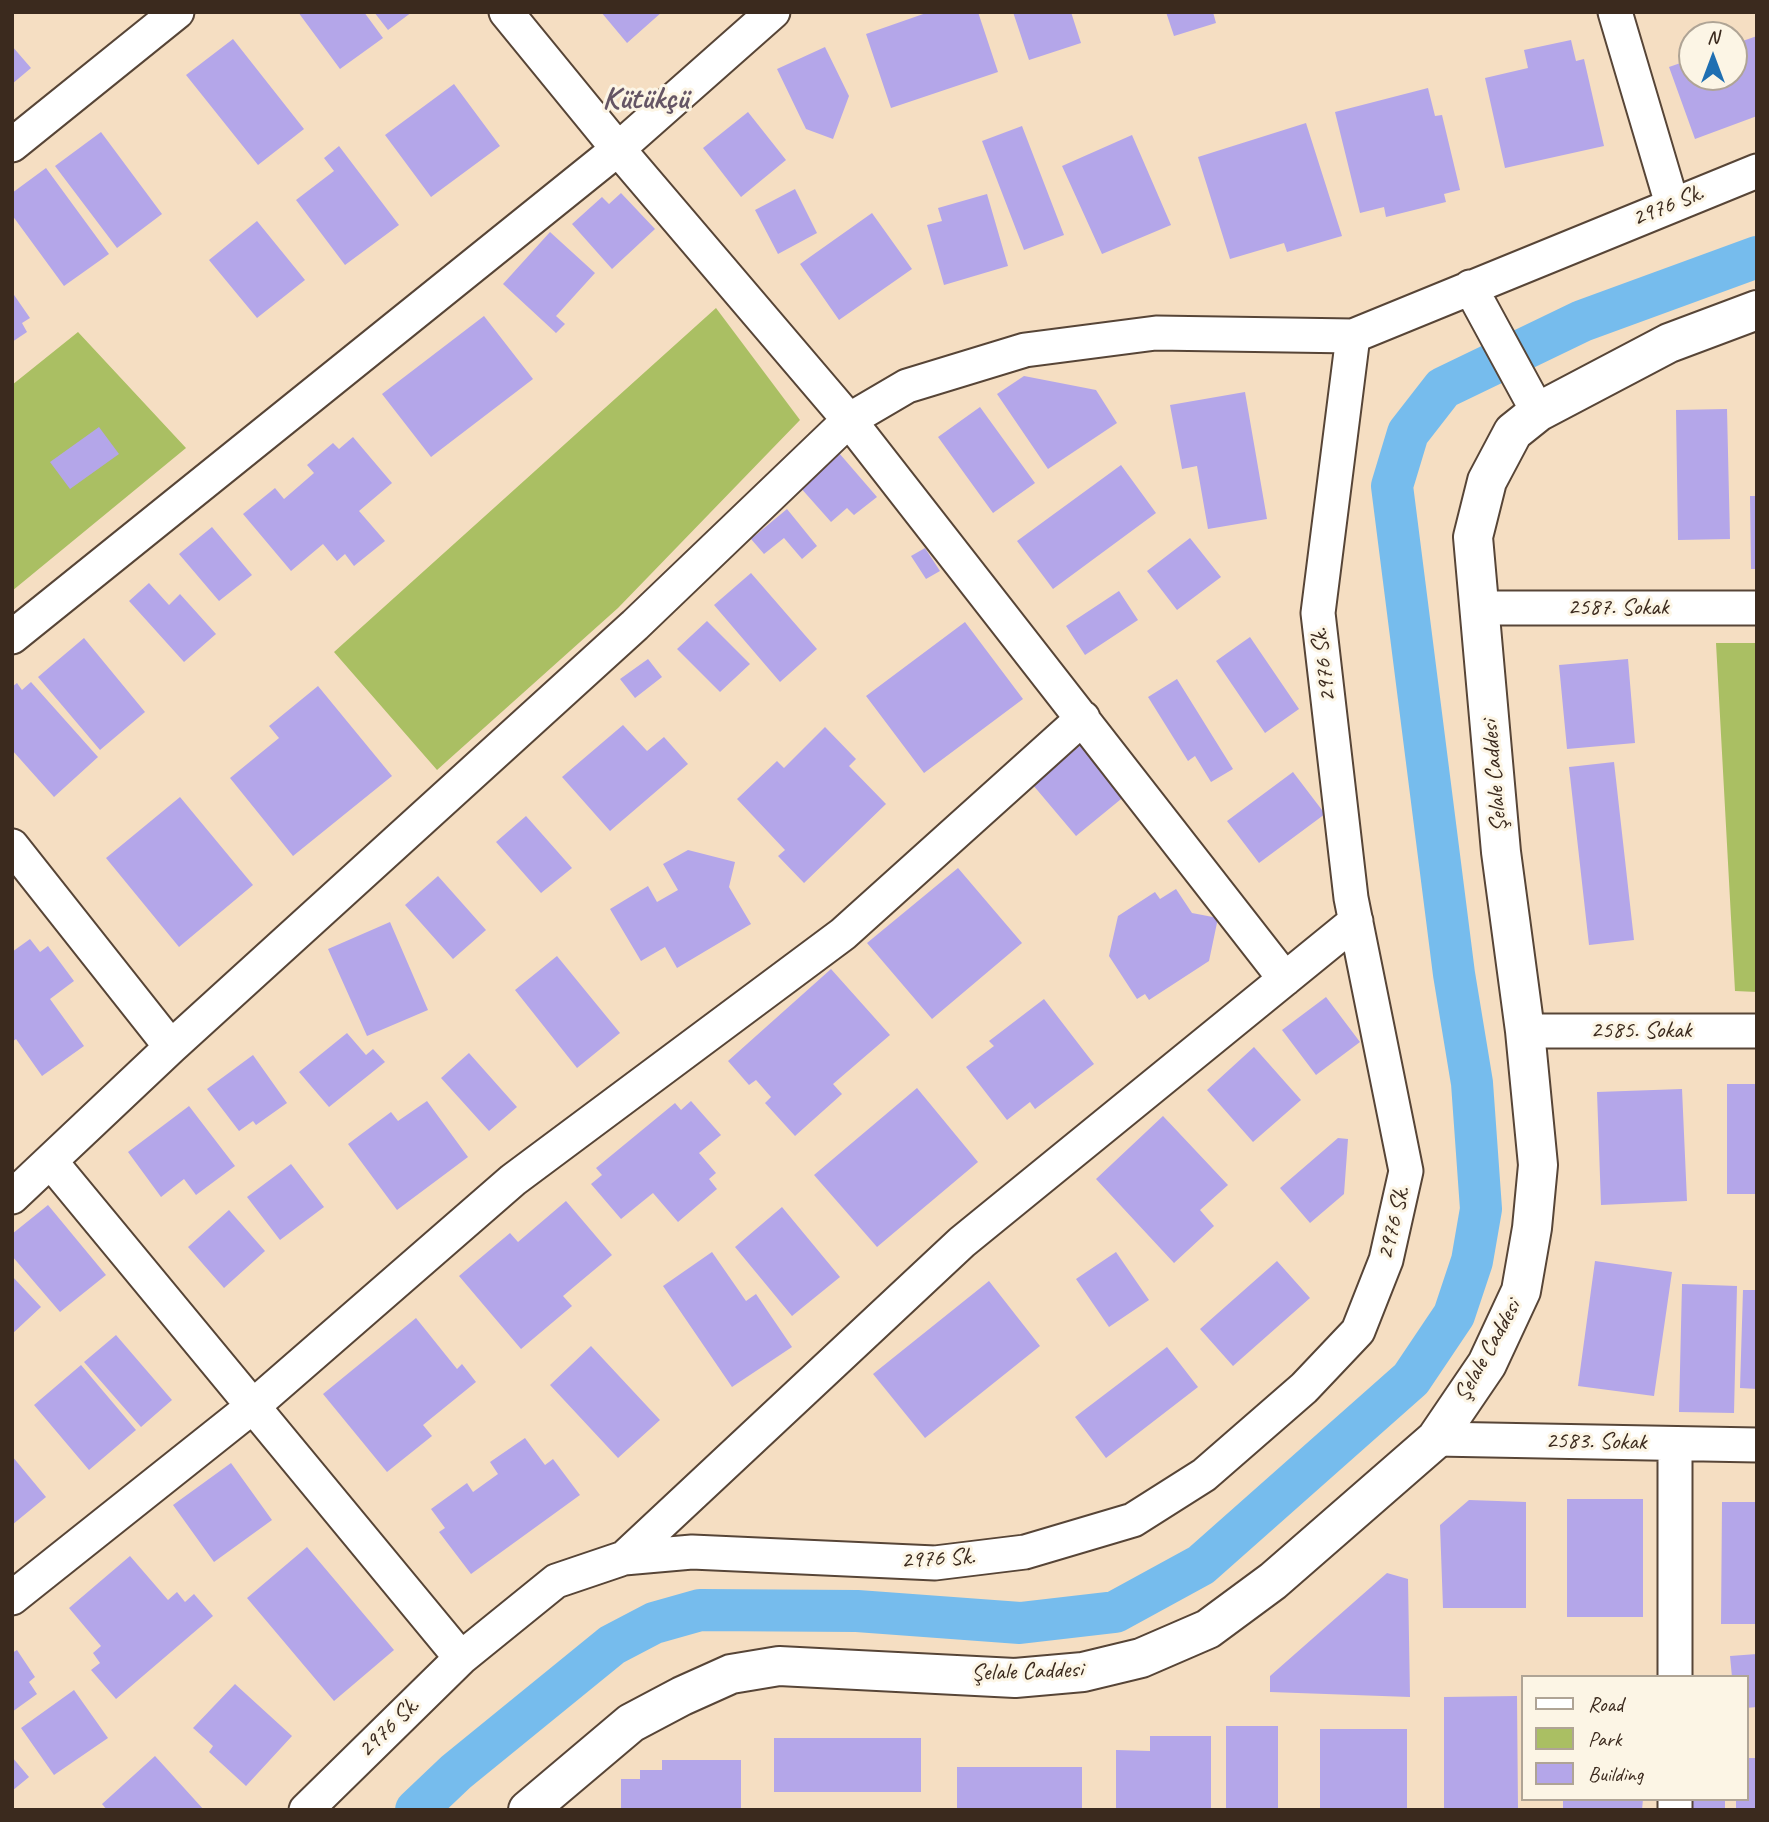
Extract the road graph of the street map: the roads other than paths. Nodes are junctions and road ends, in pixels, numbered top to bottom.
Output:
1 (177, 12) edge
2 (506, 12) edge
3 (773, 12) edge
4 (1615, 12) edge
5 (12, 145) edge
6 (618, 149) junction
7 (1757, 172) edge
8 (1672, 204) junction
9 (1477, 301) junction
10 (1757, 310) edge
11 (1353, 336) junction
12 (1538, 412) junction
13 (849, 420) junction
14 (1479, 608) junction
15 (1757, 608) edge
16 (12, 637) edge
17 (1083, 718) junction
18 (12, 846) edge
19 (1356, 921) junction
20 (1285, 979) junction
21 (1525, 1031) junction
22 (1757, 1031) edge
23 (171, 1047) junction
24 (51, 1162) junction
25 (12, 1197) edge
26 (252, 1407) junction
27 (1436, 1439) junction
28 (1675, 1444) junction
29 (1757, 1445) edge
30 (624, 1558) junction
31 (12, 1598) edge
32 (461, 1658) junction
33 (1675, 1675) edge
34 (306, 1810) edge
35 (528, 1810) edge

1 - 5 street
2 - 6 street
3 - 6 street
4 - 8 street
6 - 13 street
6 - 16 street
7 - 8 street, 2976 Sk.
8 - 9 street, 2976 Sk.
9 - 11 street, 2976 Sk.
9 - 12 street
10 - 12 street, Şelale Caddesi
11 - 13 street
11 - 19 street, 2976 Sk.
12 - 14 street, Şelale Caddesi
13 - 17 street
13 - 23 street
14 - 15 street, 2587. Sokak
14 - 21 street, Şelale Caddesi
17 - 20 street
17 - 26 street
18 - 23 street
19 - 20 street
19 - 30 street, 2976 Sk.
20 - 30 street
21 - 22 street, 2585. Sokak
21 - 27 street, Şelale Caddesi
23 - 24 street
24 - 25 street
24 - 26 street
26 - 31 street
26 - 32 street
27 - 28 street, 2583. Sokak
27 - 35 street, Şelale Caddesi
28 - 29 street, 2583. Sokak
28 - 33 street
30 - 32 street, 2976 Sk.
32 - 34 street, 2976 Sk.

